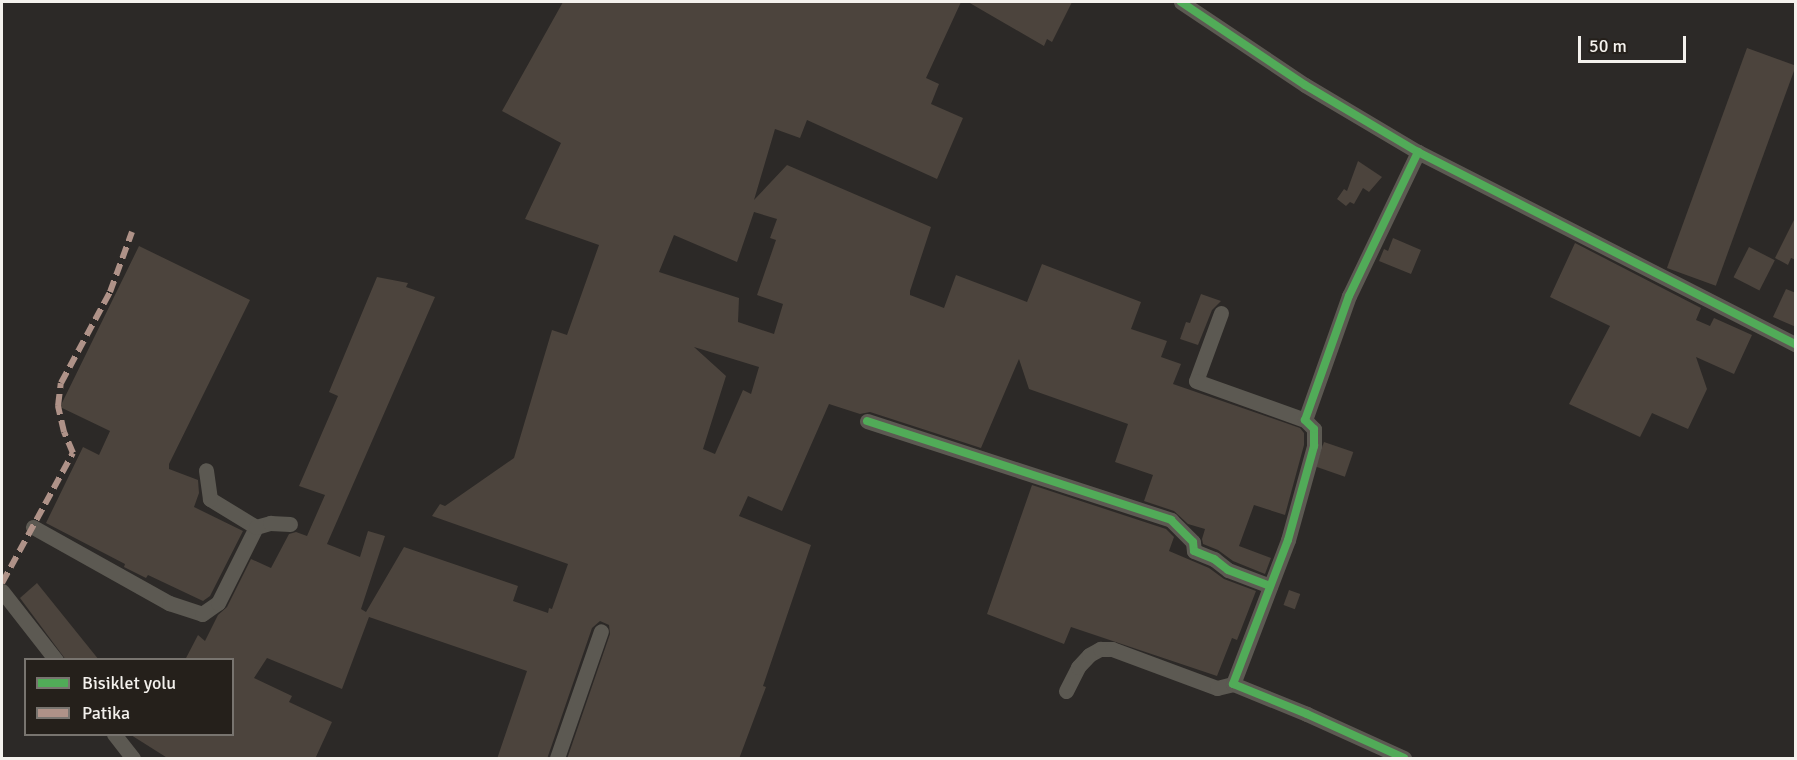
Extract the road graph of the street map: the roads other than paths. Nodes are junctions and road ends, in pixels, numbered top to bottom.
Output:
1 (1181, 2) edge
2 (1418, 152) junction
3 (1221, 313) dead end
4 (1796, 345) edge
5 (1305, 420) junction
6 (867, 421) dead end
7 (206, 470) dead end
8 (290, 524) dead end
9 (33, 527) dead end
10 (256, 527) junction
11 (1270, 586) junction
12 (2, 591) edge
13 (601, 631) dead end
14 (54, 658) edge
15 (1233, 684) junction
16 (1066, 691) dead end
17 (115, 736) edge
18 (133, 759) edge
19 (556, 759) edge
20 (1404, 759) edge

1 - 2 street
2 - 4 street
2 - 5 street
3 - 5 street
5 - 11 street
6 - 11 street
7 - 10 street
8 - 10 street
9 - 10 street
11 - 15 street
12 - 14 street
13 - 19 street
15 - 16 street
15 - 20 street
17 - 18 street

